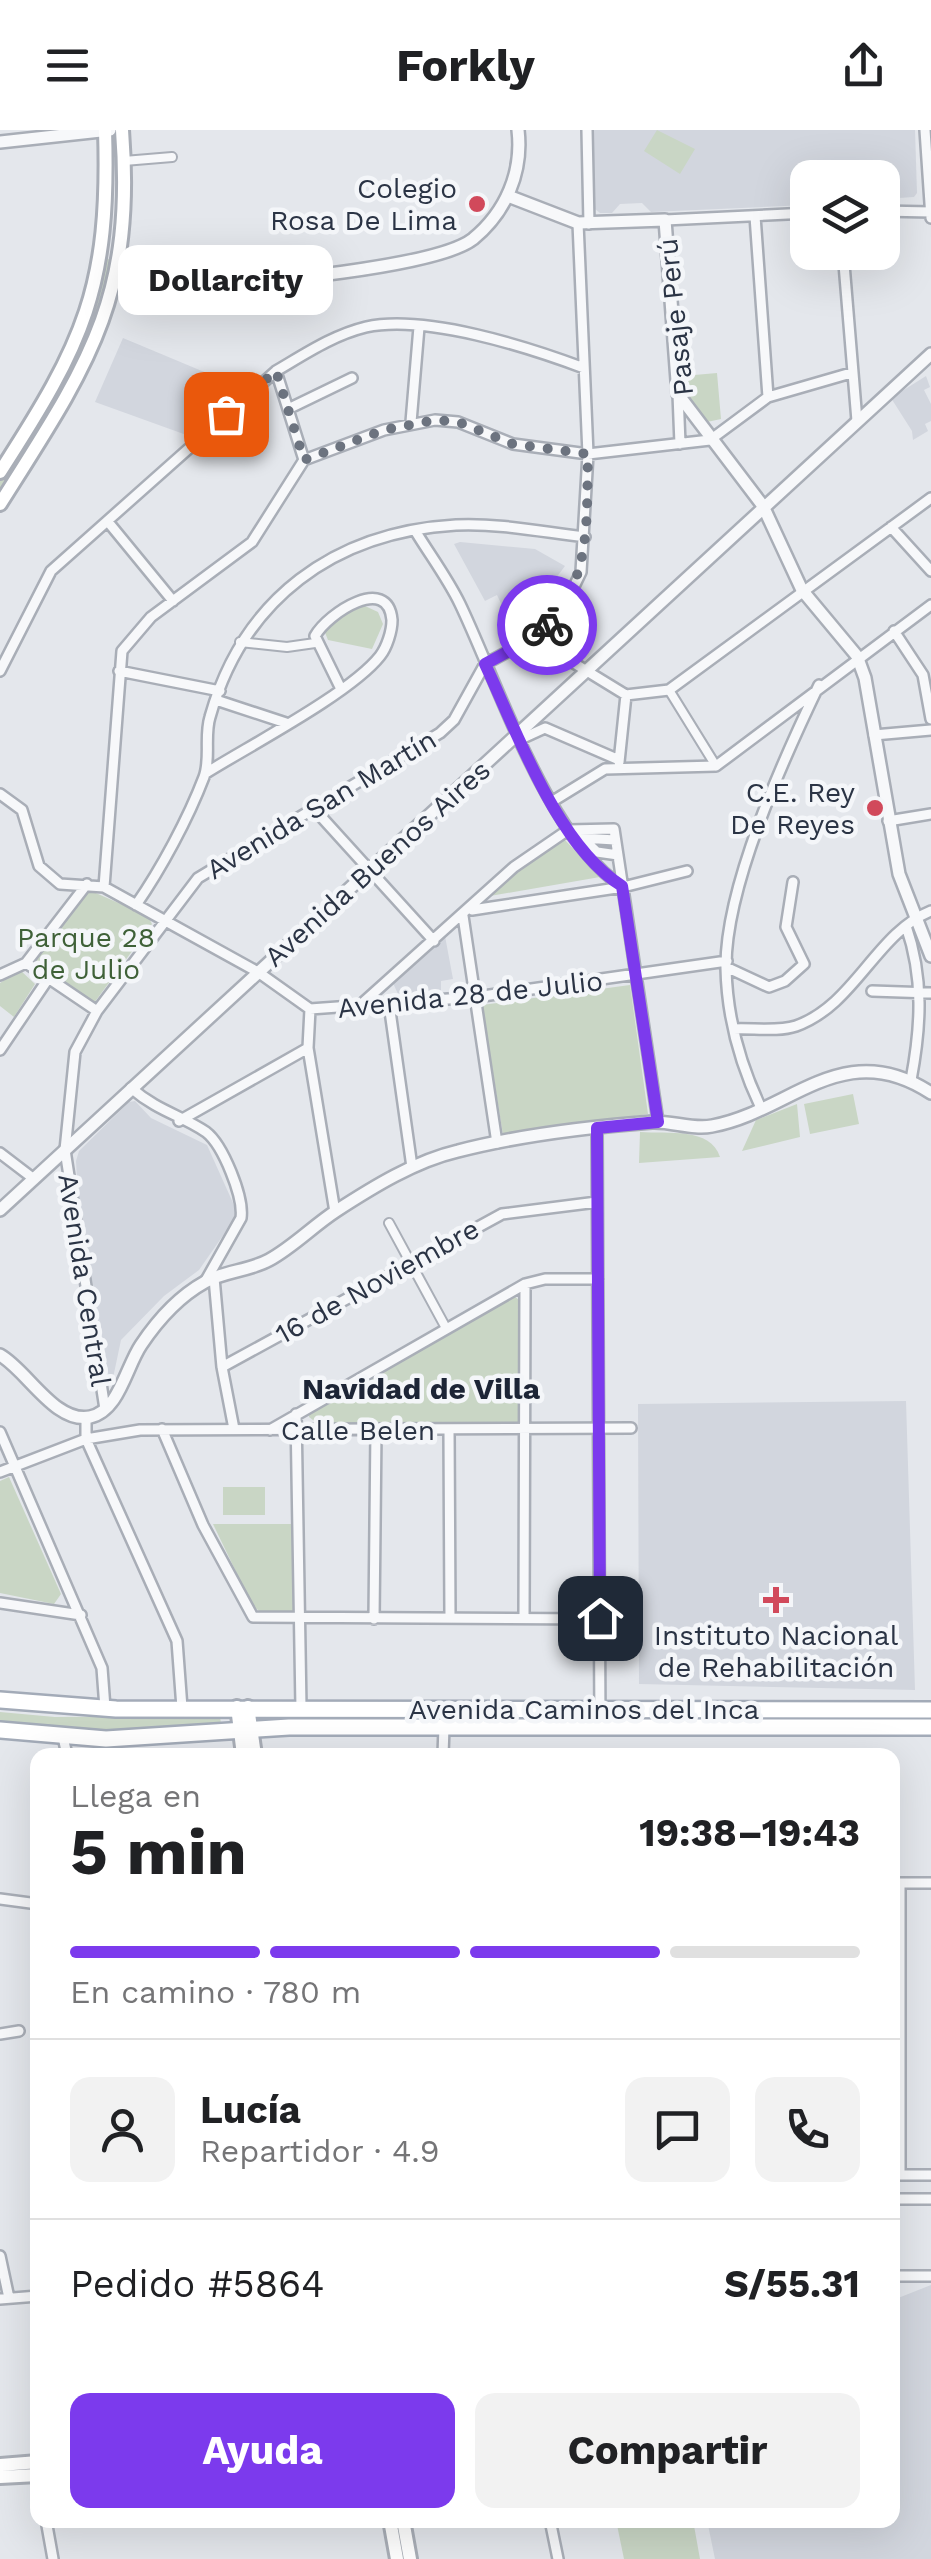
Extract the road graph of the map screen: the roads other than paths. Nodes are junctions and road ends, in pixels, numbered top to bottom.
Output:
1 (106, 130) edge
2 (122, 130) edge
3 (518, 130) edge
4 (587, 130) edge
5 (924, 130) edge
6 (0, 142) edge
7 (172, 157) dead end
8 (124, 161) junction
9 (508, 196) junction
10 (900, 212) edge
11 (790, 214) edge
12 (931, 214) edge
13 (756, 216) junction
14 (665, 220) junction
15 (584, 223) junction
16 (843, 270) edge
17 (117, 276) junction
18 (419, 328) junction
19 (931, 354) edge
20 (584, 368) junction
21 (276, 371) junction
22 (851, 373) junction
23 (352, 378) dead end
24 (678, 394) junction
25 (768, 397) junction
26 (288, 409) junction
27 (857, 421) junction
28 (411, 422) junction
29 (710, 440) junction
30 (680, 444) junction
31 (588, 454) junction
32 (304, 460) junction
33 (0, 472) edge
34 (931, 498) edge
35 (0, 504) edge
36 (763, 506) junction
37 (109, 523) junction
38 (890, 527) junction
39 (416, 532) junction
40 (586, 536) junction
41 (931, 571) edge
42 (802, 590) junction
43 (173, 601) junction
44 (931, 605) edge
45 (894, 632) junction
46 (533, 638) junction
47 (238, 642) junction
48 (315, 643) junction
49 (857, 656) junction
50 (485, 664) junction
51 (119, 671) junction
52 (0, 672) edge
53 (583, 672) junction
54 (818, 685) junction
55 (340, 687) junction
56 (669, 690) junction
57 (218, 695) junction
58 (626, 695) junction
59 (931, 720) edge
60 (286, 723) junction
61 (931, 730) edge
62 (520, 736) junction
63 (874, 736) junction
64 (619, 764) junction
65 (716, 766) junction
66 (206, 774) junction
67 (0, 794) edge
68 (553, 801) junction
69 (316, 811) junction
70 (931, 814) edge
71 (888, 821) junction
72 (568, 830) junction
73 (615, 835) junction
74 (582, 838) junction
75 (618, 856) junction
76 (369, 871) junction
77 (688, 872) dead end
78 (793, 882) dead end
79 (87, 884) junction
80 (622, 886) junction
81 (104, 887) junction
82 (136, 905) junction
83 (931, 910) edge
84 (466, 913) junction
85 (163, 920) junction
86 (910, 922) junction
87 (434, 941) junction
88 (931, 956) edge
89 (26, 963) junction
90 (726, 964) junction
91 (258, 972) junction
92 (0, 975) edge
93 (637, 977) junction
94 (48, 979) junction
95 (872, 990) dead end
96 (926, 992) edge
97 (476, 997) junction
98 (389, 1004) junction
99 (357, 1008) junction
100 (310, 1009) junction
101 (97, 1010) junction
102 (734, 1028) junction
103 (308, 1048) junction
104 (0, 1050) edge
105 (911, 1080) junction
106 (131, 1088) junction
107 (931, 1093) edge
108 (761, 1108) junction
109 (180, 1120) junction
110 (658, 1122) junction
111 (597, 1128) junction
112 (498, 1143) junction
113 (65, 1150) junction
114 (0, 1152) edge
115 (412, 1167) junction
116 (34, 1178) junction
117 (598, 1202) junction
118 (0, 1210) edge
119 (334, 1212) junction
120 (389, 1224) dead end
121 (409, 1261) junction
122 (598, 1279) junction
123 (209, 1280) junction
124 (525, 1284) junction
125 (446, 1328) junction
126 (0, 1355) edge
127 (222, 1367) junction
128 (105, 1409) junction
129 (296, 1414) junction
130 (86, 1418) junction
131 (599, 1428) junction
132 (631, 1428) dead end
133 (162, 1429) junction
134 (234, 1429) junction
135 (524, 1429) junction
136 (376, 1430) junction
137 (450, 1430) junction
138 (268, 1431) junction
139 (300, 1431) junction
140 (0, 1432) edge
141 (86, 1439) junction
142 (15, 1466) junction
143 (0, 1472) edge
144 (0, 1603) edge
145 (81, 1615) junction
146 (450, 1618) junction
147 (524, 1618) junction
148 (600, 1618) junction
149 (374, 1619) junction
150 (302, 1620) junction
151 (0, 1700) edge
152 (105, 1708) junction
153 (182, 1708) junction
154 (242, 1708) junction
155 (301, 1708) junction
156 (600, 1709) junction
157 (931, 1710) edge
158 (444, 1727) junction
159 (600, 1727) junction
160 (931, 1727) edge
161 (245, 1728) junction
162 (0, 1730) edge
163 (63, 1737) junction
164 (65, 1748) edge
165 (244, 1748) edge
166 (252, 1748) edge
167 (444, 1748) edge
168 (900, 1883) edge
169 (931, 1883) edge
170 (0, 1899) edge
171 (30, 1903) edge
172 (19, 2031) dead end
173 (0, 2034) edge
174 (900, 2175) edge
175 (931, 2176) edge
176 (900, 2199) edge
177 (931, 2199) edge
178 (0, 2256) edge
179 (900, 2276) edge
180 (931, 2276) edge
181 (30, 2297) edge
182 (5, 2299) edge
183 (0, 2465) edge
184 (30, 2470) edge
185 (30, 2472) edge
186 (0, 2477) edge
187 (48, 2528) edge
188 (391, 2528) edge
189 (404, 2528) edge
190 (552, 2528) edge
191 (54, 2559) edge
192 (397, 2559) edge
193 (410, 2559) edge
194 (558, 2559) edge

1 - 6 street
1 - 33 main road
2 - 8 main road
3 - 9 street
4 - 15 street
5 - 12 street
7 - 8 street
8 - 17 main road
9 - 15 street
9 - 17 street
10 - 12 street
11 - 13 street
13 - 14 street
13 - 25 street
14 - 15 street
14 - 24 street, Pasaje Perú
15 - 20 street
16 - 22 street
17 - 35 main road
18 - 20 street
18 - 21 street
18 - 28 street
19 - 27 street, Avenida Buenos Aires
20 - 31 street
21 - 26 street
21 - 37 street
22 - 25 street
22 - 27 street
23 - 26 street
24 - 29 street, Pasaje Perú
24 - 30 street
25 - 29 street
26 - 32 street
27 - 36 street, Avenida Buenos Aires
28 - 31 street
28 - 32 street
29 - 30 street
29 - 36 street, Pasaje Perú
30 - 31 street
31 - 40 street
32 - 43 street
34 - 38 street
36 - 42 street, Pasaje Perú
36 - 53 street, Avenida Buenos Aires
37 - 43 street
37 - 52 street
38 - 41 street
38 - 42 street
39 - 40 street
39 - 47 street
39 - 50 street
40 - 46 street
42 - 49 street, Pasaje Perú
42 - 56 street
43 - 51 street
44 - 45 street
45 - 49 street
45 - 59 street
46 - 50 street
46 - 53 street
47 - 48 street
47 - 57 street
48 - 55 street
48 - 55 street
49 - 54 street
49 - 63 street
50 - 62 street
50 - 69 street, Avenida San Martín
51 - 57 street
51 - 81 street
53 - 58 street
53 - 62 street, Avenida Buenos Aires
54 - 65 street
54 - 90 street
55 - 60 street
56 - 58 street
56 - 65 street
57 - 60 street
57 - 66 street
58 - 64 street
60 - 66 street
61 - 63 street
62 - 64 street
62 - 68 street
62 - 76 street, Avenida Buenos Aires
63 - 71 street
64 - 65 street
64 - 68 street
66 - 82 street
67 - 79 street, Avenida 28 de Julio
68 - 72 street
69 - 76 street
69 - 85 street, Avenida San Martín
70 - 71 street
71 - 86 street
72 - 73 street
72 - 74 street
72 - 80 street
72 - 84 street
73 - 74 street
73 - 75 street
74 - 75 street
75 - 80 street
76 - 87 street
76 - 91 street, Avenida Buenos Aires
77 - 80 street
78 - 90 street
79 - 81 street, Avenida 28 de Julio
79 - 89 street
80 - 84 street
80 - 93 street
81 - 82 street, Avenida 28 de Julio
82 - 85 street, Avenida 28 de Julio
83 - 86 street
84 - 87 street
84 - 97 street
85 - 91 street, Avenida 28 de Julio
85 - 101 street, Avenida San Martín
86 - 88 street
86 - 96 street
86 - 102 street
87 - 99 street
89 - 92 street
89 - 94 street
90 - 93 street, Avenida 28 de Julio
90 - 102 street
91 - 100 street, Avenida 28 de Julio
91 - 106 street, Avenida Buenos Aires
93 - 97 street, Avenida 28 de Julio
93 - 110 street
94 - 101 street
94 - 104 street
95 - 96 street
96 - 105 street
97 - 98 street, Avenida 28 de Julio
97 - 112 street
98 - 99 street, Avenida 28 de Julio
98 - 115 street
99 - 100 street, Avenida 28 de Julio
100 - 103 street
101 - 113 street, Avenida San Martín
102 - 108 street
103 - 109 street
103 - 119 street
105 - 107 street
105 - 108 street
106 - 109 street
106 - 113 street, Avenida Buenos Aires
108 - 110 street
109 - 123 street
110 - 111 street
111 - 112 street
111 - 117 street
112 - 115 street
113 - 116 street, Avenida Buenos Aires
113 - 128 street, Avenida Central
114 - 116 street
115 - 119 street
116 - 118 street, Avenida Buenos Aires
117 - 121 street, 16 de Noviembre
117 - 122 street
119 - 123 street
120 - 121 street
121 - 125 street
121 - 127 street, 16 de Noviembre
122 - 124 street
122 - 131 street
123 - 127 street
123 - 128 street
124 - 125 street
124 - 135 street
125 - 129 street
126 - 130 street
127 - 134 street
128 - 130 street
129 - 138 street
129 - 139 street
130 - 141 street
131 - 132 street, Calle Belen
131 - 135 street, Calle Belen
131 - 148 street
133 - 134 street, Calle Belen
133 - 141 street, Calle Belen
133 - 150 street
134 - 138 street, Calle Belen
135 - 137 street, Calle Belen
135 - 147 street
136 - 137 street, Calle Belen
136 - 139 street, Calle Belen
136 - 149 street
137 - 146 street
138 - 139 street, Calle Belen
139 - 150 street
140 - 142 street
141 - 142 street, Calle Belen
141 - 153 street
142 - 143 street, Calle Belen
142 - 145 street
144 - 145 street
145 - 152 street
146 - 147 street
146 - 149 street
147 - 148 street
148 - 156 street
149 - 150 street
150 - 155 street
151 - 152 main road, Avenida Caminos del Inca
152 - 153 main road, Avenida Caminos del Inca
153 - 154 main road, Avenida Caminos del Inca
154 - 155 main road, Avenida Caminos del Inca
154 - 161 main road
155 - 156 main road, Avenida Caminos del Inca
156 - 157 main road, Avenida Caminos del Inca
156 - 159 street
158 - 159 main road, Avenida Caminos del Inca
158 - 161 main road, Avenida Caminos del Inca
158 - 167 street
159 - 160 main road, Avenida Caminos del Inca
161 - 163 main road, Avenida Caminos del Inca
161 - 165 main road
161 - 166 main road
162 - 163 main road, Avenida Caminos del Inca
163 - 164 street
168 - 169 street
170 - 171 street
172 - 173 street
174 - 175 street
176 - 177 street
178 - 182 street
179 - 180 street
181 - 182 street
183 - 184 main road
185 - 186 main road
187 - 191 street
188 - 192 main road
189 - 193 main road
190 - 194 street

